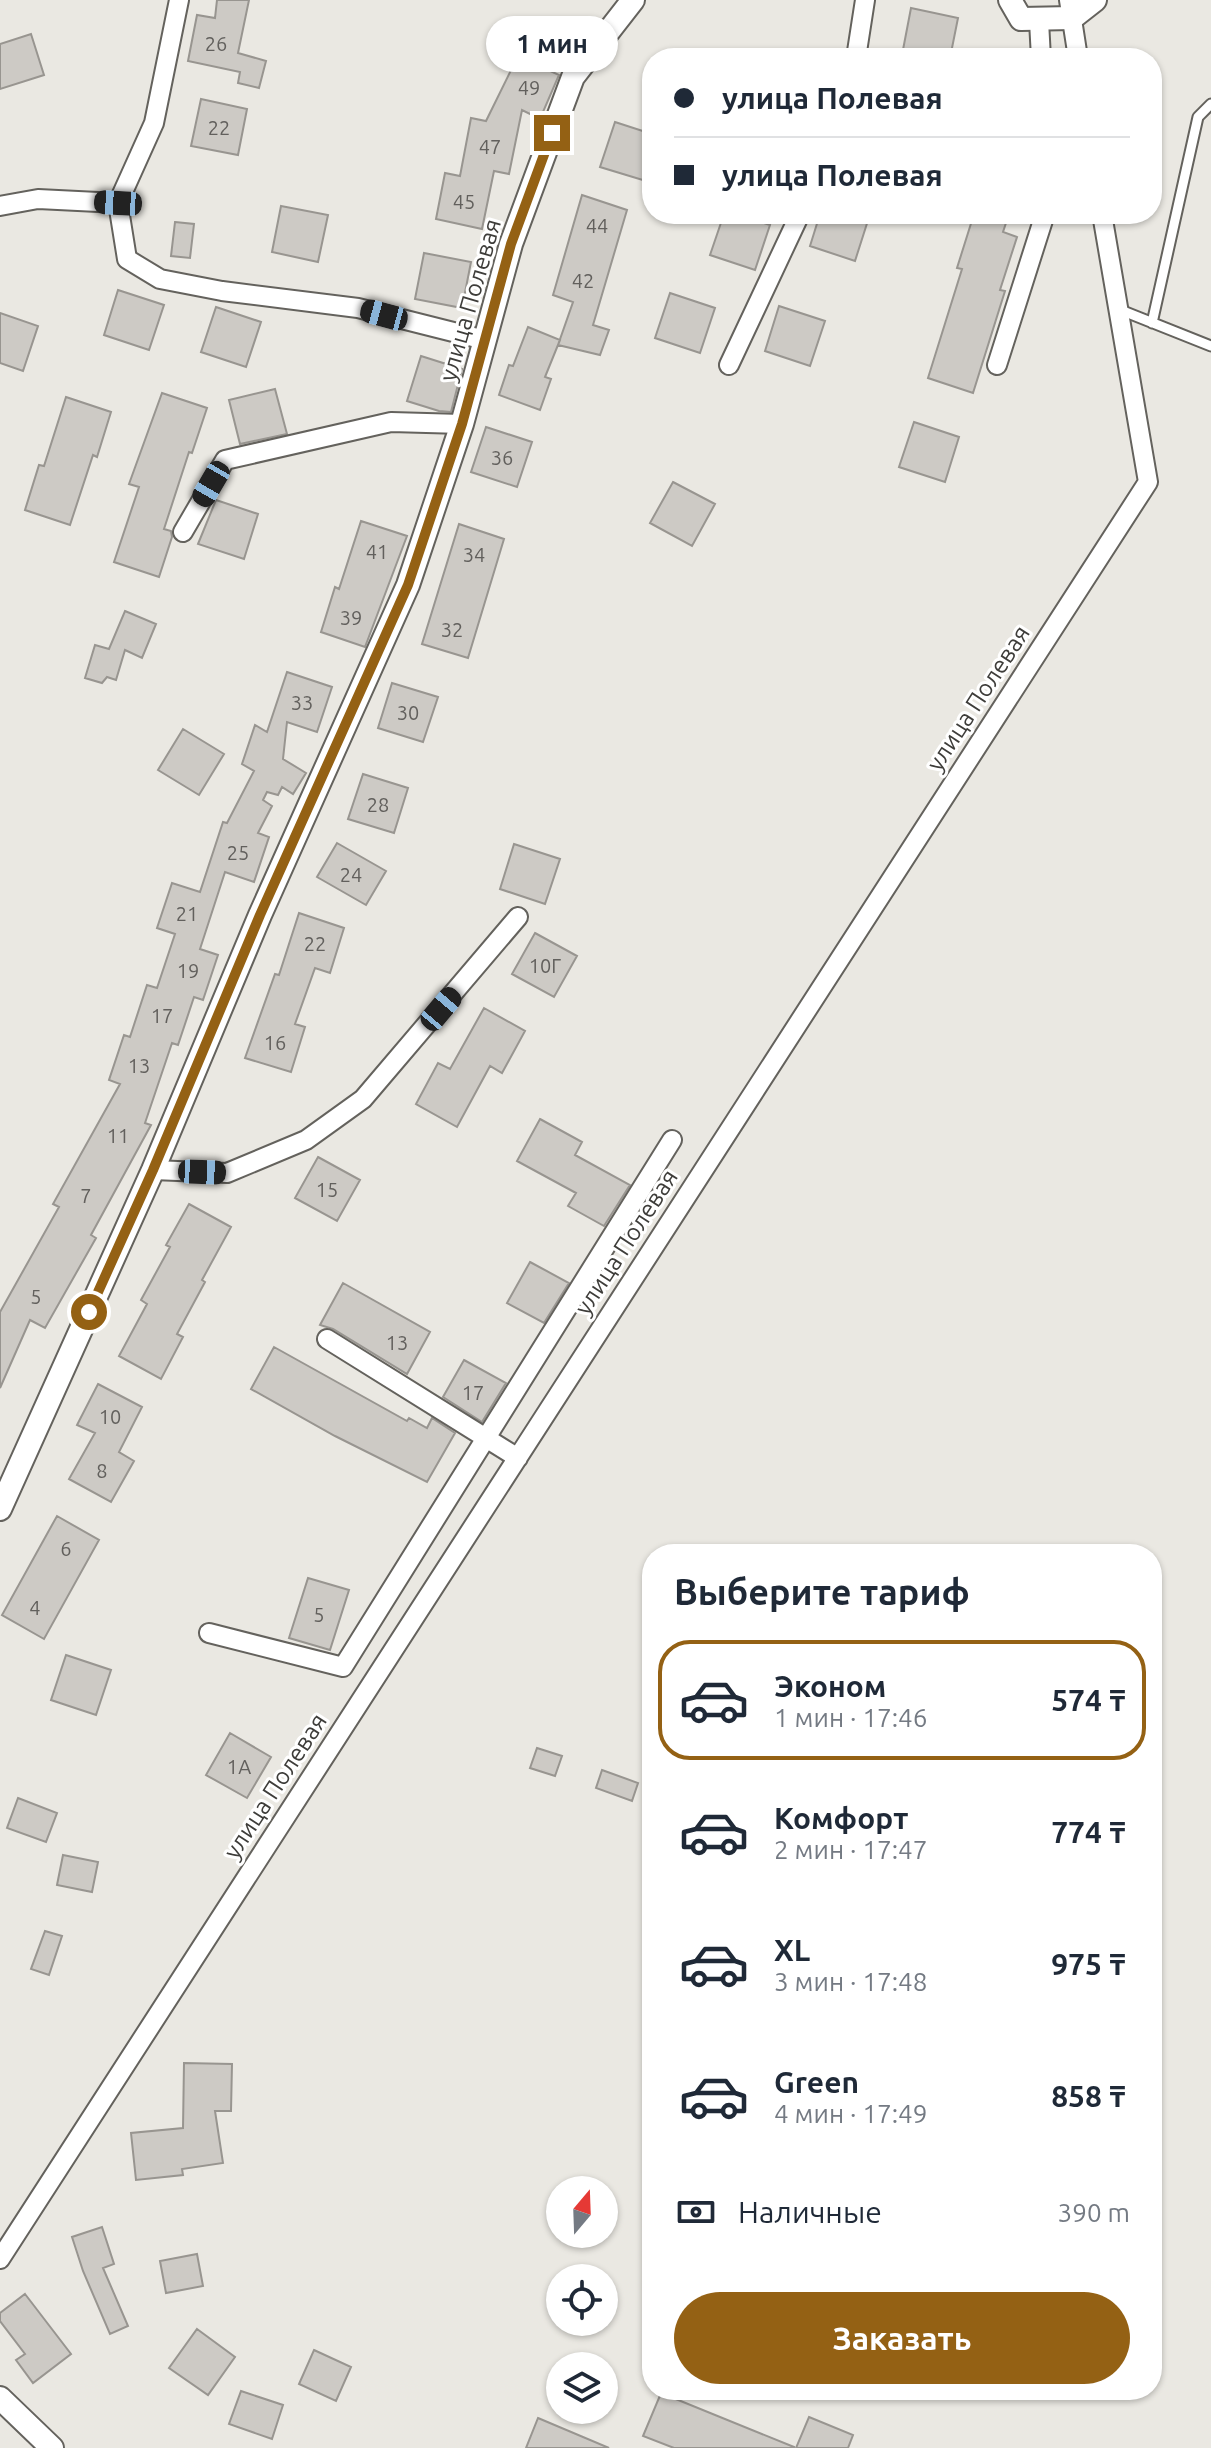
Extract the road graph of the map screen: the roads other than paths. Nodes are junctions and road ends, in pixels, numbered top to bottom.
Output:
1 (179, 0) edge
2 (633, 0) edge
3 (865, 0) edge
4 (1010, 0) edge
5 (1095, 0) edge
6 (1070, 9) edge
7 (1039, 21) junction
8 (858, 48) edge
9 (1040, 48) edge
10 (1076, 48) edge
11 (1211, 104) edge
12 (118, 203) junction
13 (0, 206) edge
14 (795, 224) edge
15 (1042, 224) edge
16 (1103, 224) edge
17 (1116, 308) junction
18 (1152, 323) junction
19 (485, 340) junction
20 (1211, 346) edge
21 (729, 365) dead end
22 (997, 365) dead end
23 (462, 424) junction
24 (183, 532) dead end
25 (518, 917) dead end
26 (672, 1140) dead end
27 (153, 1170) junction
28 (327, 1339) dead end
29 (486, 1439) junction
30 (518, 1458) junction
31 (0, 1509) edge
32 (209, 1633) dead end
33 (0, 2259) edge
34 (0, 2398) edge
35 (52, 2448) edge

1 - 12 street
2 - 19 street, улица Полевая
3 - 8 street
4 - 7 street
5 - 6 street
6 - 7 street
6 - 10 street
7 - 9 street
11 - 18 lane
12 - 13 street
12 - 19 street
14 - 21 street
15 - 22 street
16 - 17 street, улица Полевая
17 - 18 lane
17 - 30 street, улица Полевая
18 - 20 lane
19 - 23 street, улица Полевая
23 - 24 street
23 - 27 street, улица Полевая
25 - 27 street
26 - 29 street
27 - 31 street, улица Полевая
28 - 29 street
29 - 30 street
29 - 32 street
30 - 33 street, улица Полевая
34 - 35 street

